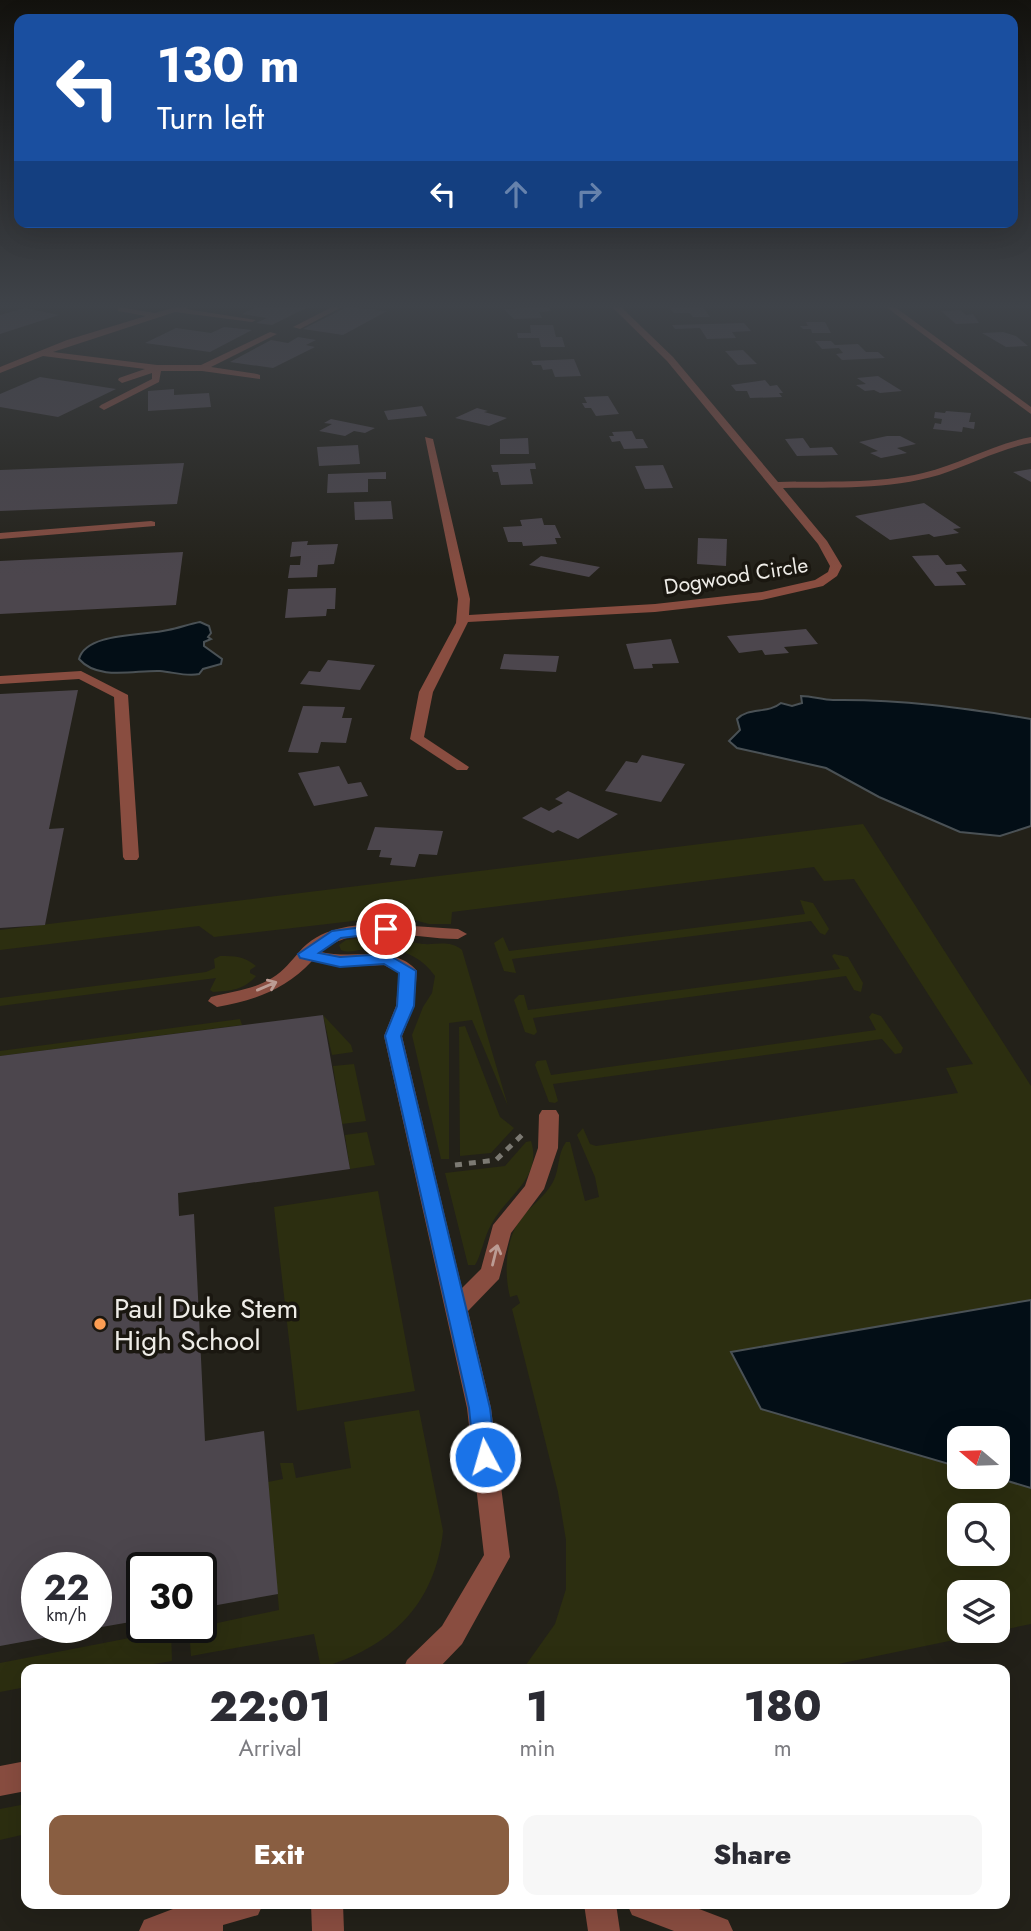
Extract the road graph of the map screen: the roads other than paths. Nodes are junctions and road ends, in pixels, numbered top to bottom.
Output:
1 (125, 397) edge
2 (702, 397) edge
3 (1012, 397) edge
4 (104, 407) dead end
5 (1031, 411) edge
6 (428, 439) dead end
7 (1031, 440) edge
8 (775, 485) junction
9 (150, 524) dead end
10 (0, 536) edge
11 (462, 620) junction
12 (0, 680) edge
13 (462, 767) dead end
14 (131, 858) dead end
15 (457, 934) dead end
16 (306, 954) junction
17 (217, 1001) dead end
18 (549, 1115) dead end
19 (456, 1308) junction
20 (423, 1664) edge
21 (21, 1777) edge
22 (0, 1781) edge
23 (236, 1909) edge
24 (327, 1909) edge
25 (601, 1909) edge
26 (657, 1909) edge
27 (207, 1922) edge
28 (155, 1931) edge
29 (328, 1931) edge
30 (604, 1931) edge
31 (717, 1931) edge

1 - 4 street
2 - 8 street, Dogwood Circle
3 - 5 street
6 - 11 street
7 - 8 street
8 - 11 street, Dogwood Circle
9 - 10 street
11 - 13 street
12 - 14 street
15 - 16 street
17 -> 16 street
16 - 19 street
19 -> 18 street
19 - 20 street
21 - 22 street
23 - 27 street
24 - 29 street
25 - 30 street
26 - 31 street
27 - 28 street

